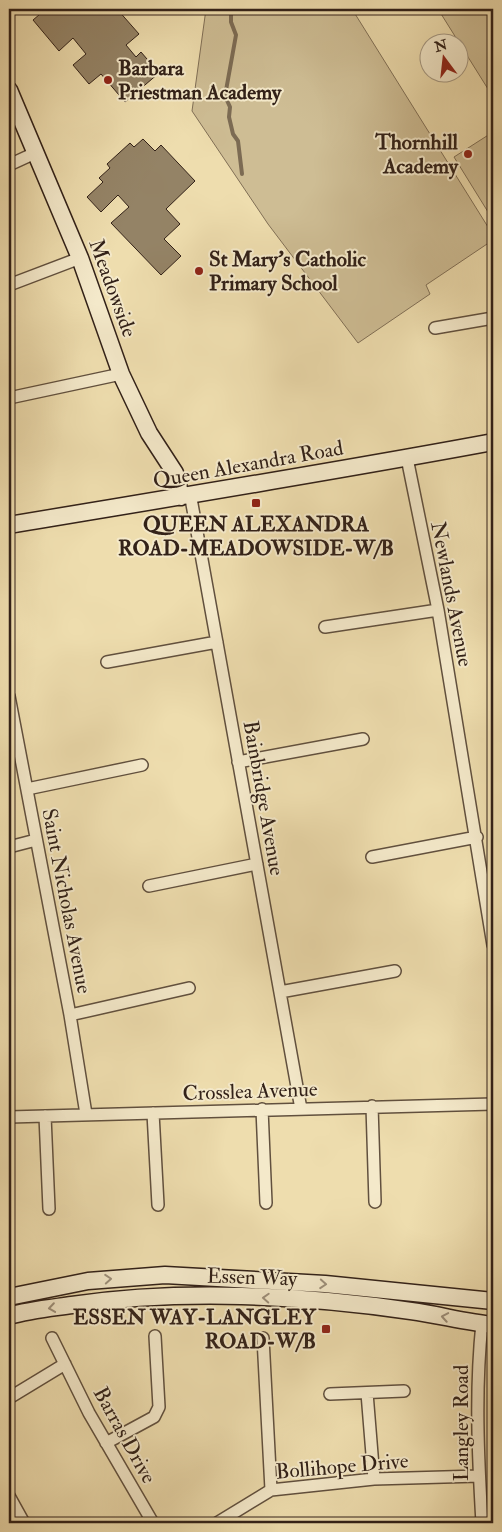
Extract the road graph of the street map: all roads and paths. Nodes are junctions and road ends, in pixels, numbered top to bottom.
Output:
1 (9, 90) edge
2 (35, 153) junction
3 (9, 165) edge
4 (80, 258) junction
5 (9, 285) edge
6 (493, 322) edge
7 (435, 328) dead end
8 (121, 374) junction
9 (9, 398) edge
10 (493, 442) edge
11 (407, 458) junction
12 (186, 495) junction
13 (9, 525) edge
14 (438, 610) junction
15 (326, 627) dead end
16 (217, 642) junction
17 (107, 662) dead end
18 (9, 696) edge
19 (363, 739) dead end
20 (238, 762) junction
21 (142, 765) dead end
22 (26, 789) junction
23 (476, 837) junction
24 (36, 840) junction
25 (9, 847) edge
26 (372, 857) dead end
27 (257, 864) junction
28 (149, 886) dead end
29 (493, 945) edge
30 (395, 971) dead end
31 (189, 988) dead end
32 (280, 992) junction
33 (70, 1015) junction
34 (493, 1104) edge
35 (372, 1106) junction
36 (262, 1109) junction
37 (301, 1109) junction
38 (153, 1113) junction
39 (86, 1114) junction
40 (45, 1116) junction
41 (9, 1117) edge
42 (375, 1202) dead end
43 (266, 1203) dead end
44 (158, 1205) dead end
45 (49, 1210) dead end
46 (9, 1297) edge
47 (493, 1302) edge
48 (9, 1316) edge
49 (488, 1324) edge
50 (155, 1336) dead end
51 (52, 1338) dead end
52 (263, 1338) dead end
53 (66, 1364) junction
54 (404, 1391) dead end
55 (367, 1393) junction
56 (330, 1394) dead end
57 (9, 1398) edge
58 (106, 1443) junction
59 (479, 1476) junction
60 (374, 1480) junction
61 (271, 1490) junction
62 (9, 1496) edge
63 (24, 1523) edge
64 (153, 1523) edge
65 (217, 1523) edge
66 (482, 1523) edge

1 - 2 main road, Meadowside
2 - 3 street
2 - 4 main road, Meadowside
4 - 5 street
4 - 8 main road, Meadowside
6 - 7 street
8 - 9 street
8 - 12 main road, Meadowside
10 - 11 main road, Queen Alexandra Road
11 - 12 main road, Queen Alexandra Road
11 - 14 street, Newlands Avenue
12 - 13 main road, Queen Alexandra Road
12 - 16 street, Bainbridge Avenue
14 - 15 street
14 - 23 street, Newlands Avenue
16 - 17 street
16 - 20 street, Bainbridge Avenue
18 - 22 street, Saint Nicholas Avenue
19 - 20 street
20 - 27 street, Bainbridge Avenue
21 - 22 street
22 - 24 street, Saint Nicholas Avenue
23 - 26 street
23 - 29 street, Newlands Avenue
24 - 25 street
24 - 33 street, Saint Nicholas Avenue
27 - 28 street
27 - 32 street, Bainbridge Avenue
30 - 32 street
31 - 33 street
32 - 37 street, Bainbridge Avenue
33 - 39 street, Saint Nicholas Avenue
34 - 35 street, Crosslea Avenue
35 - 37 street, Crosslea Avenue
35 - 42 street
36 - 37 street, Crosslea Avenue
36 - 38 street, Crosslea Avenue
36 - 43 street
38 - 39 street, Crosslea Avenue
38 - 44 street
39 - 40 street, Crosslea Avenue
40 - 41 street, Crosslea Avenue
40 - 45 street
46 -> 47 main road, Essen Way
49 -> 48 main road, Essen Way
49 - 59 street, Langley Road
50 - 58 street
51 - 53 street, Barras Drive
52 - 61 street
53 - 57 street
53 - 58 street, Barras Drive
54 - 55 street
55 - 56 street
55 - 60 street
58 - 64 street, Barras Drive
59 - 60 street, Bollihope Drive
59 - 66 street, Langley Road
60 - 61 street, Bollihope Drive
61 - 65 street, Bollihope Drive
62 - 63 street

